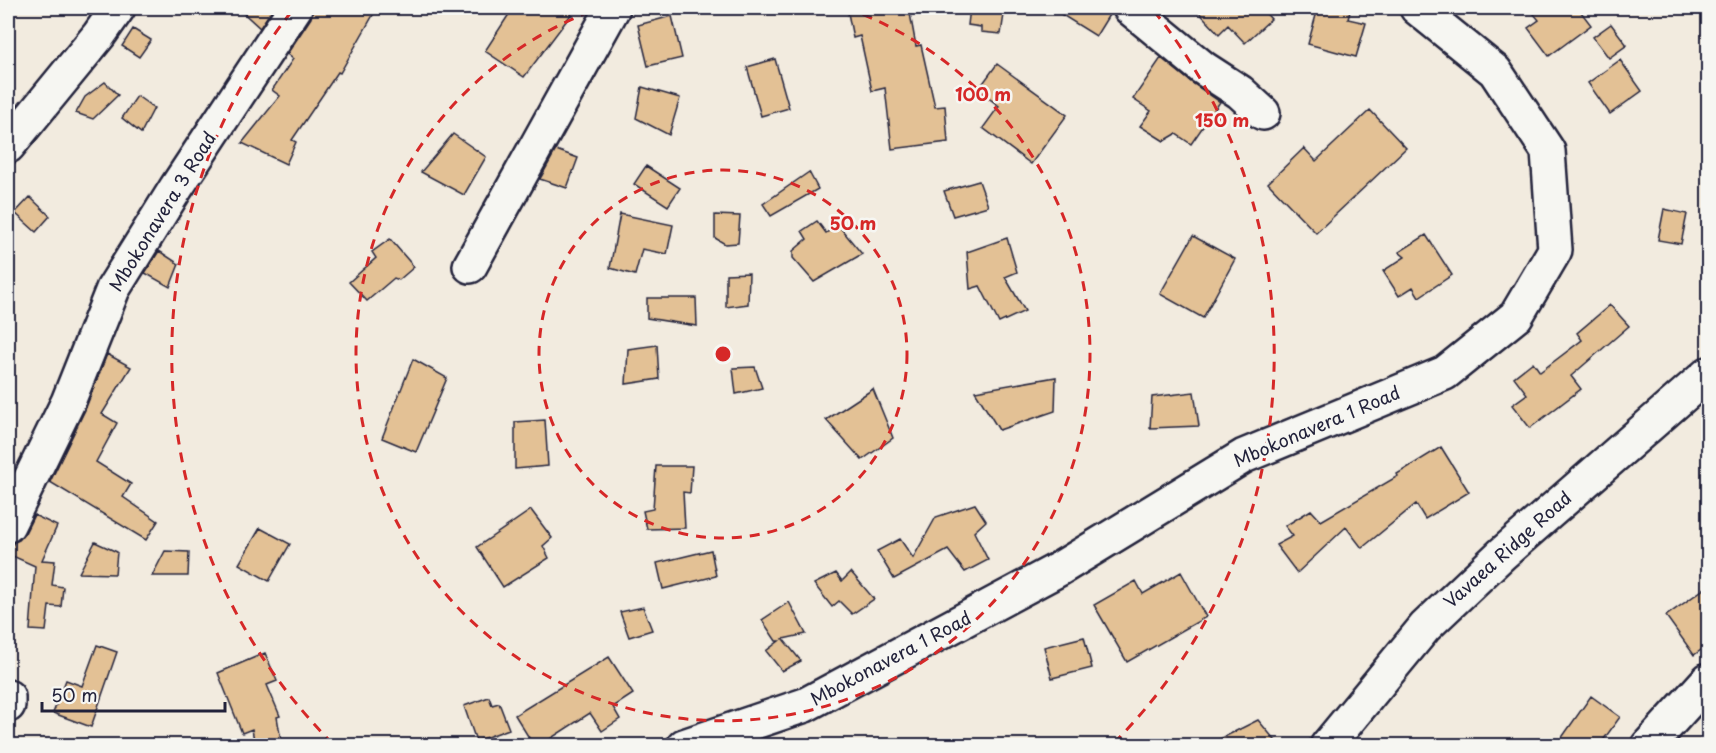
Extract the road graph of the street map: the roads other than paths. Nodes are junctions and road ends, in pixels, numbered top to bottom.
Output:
1 (118, 8) edge
2 (295, 8) edge
3 (613, 8) edge
4 (1130, 8) edge
5 (1417, 8) edge
6 (93, 21) edge
7 (1263, 113) dead end
8 (8, 146) edge
9 (470, 266) dead end
10 (1708, 374) edge
11 (8, 525) edge
12 (1708, 680) edge
13 (8, 697) edge
14 (8, 705) edge
15 (684, 746) edge
16 (1327, 746) edge
17 (1648, 746) edge

1 - 6 street
2 - 11 street, Mbokonavera 3 Road
3 - 9 street
4 - 7 street
5 - 15 street, Mbokonavera 1 Road
6 - 8 street
10 - 16 street, Vavaea Ridge Road
12 - 17 street
13 - 14 street

